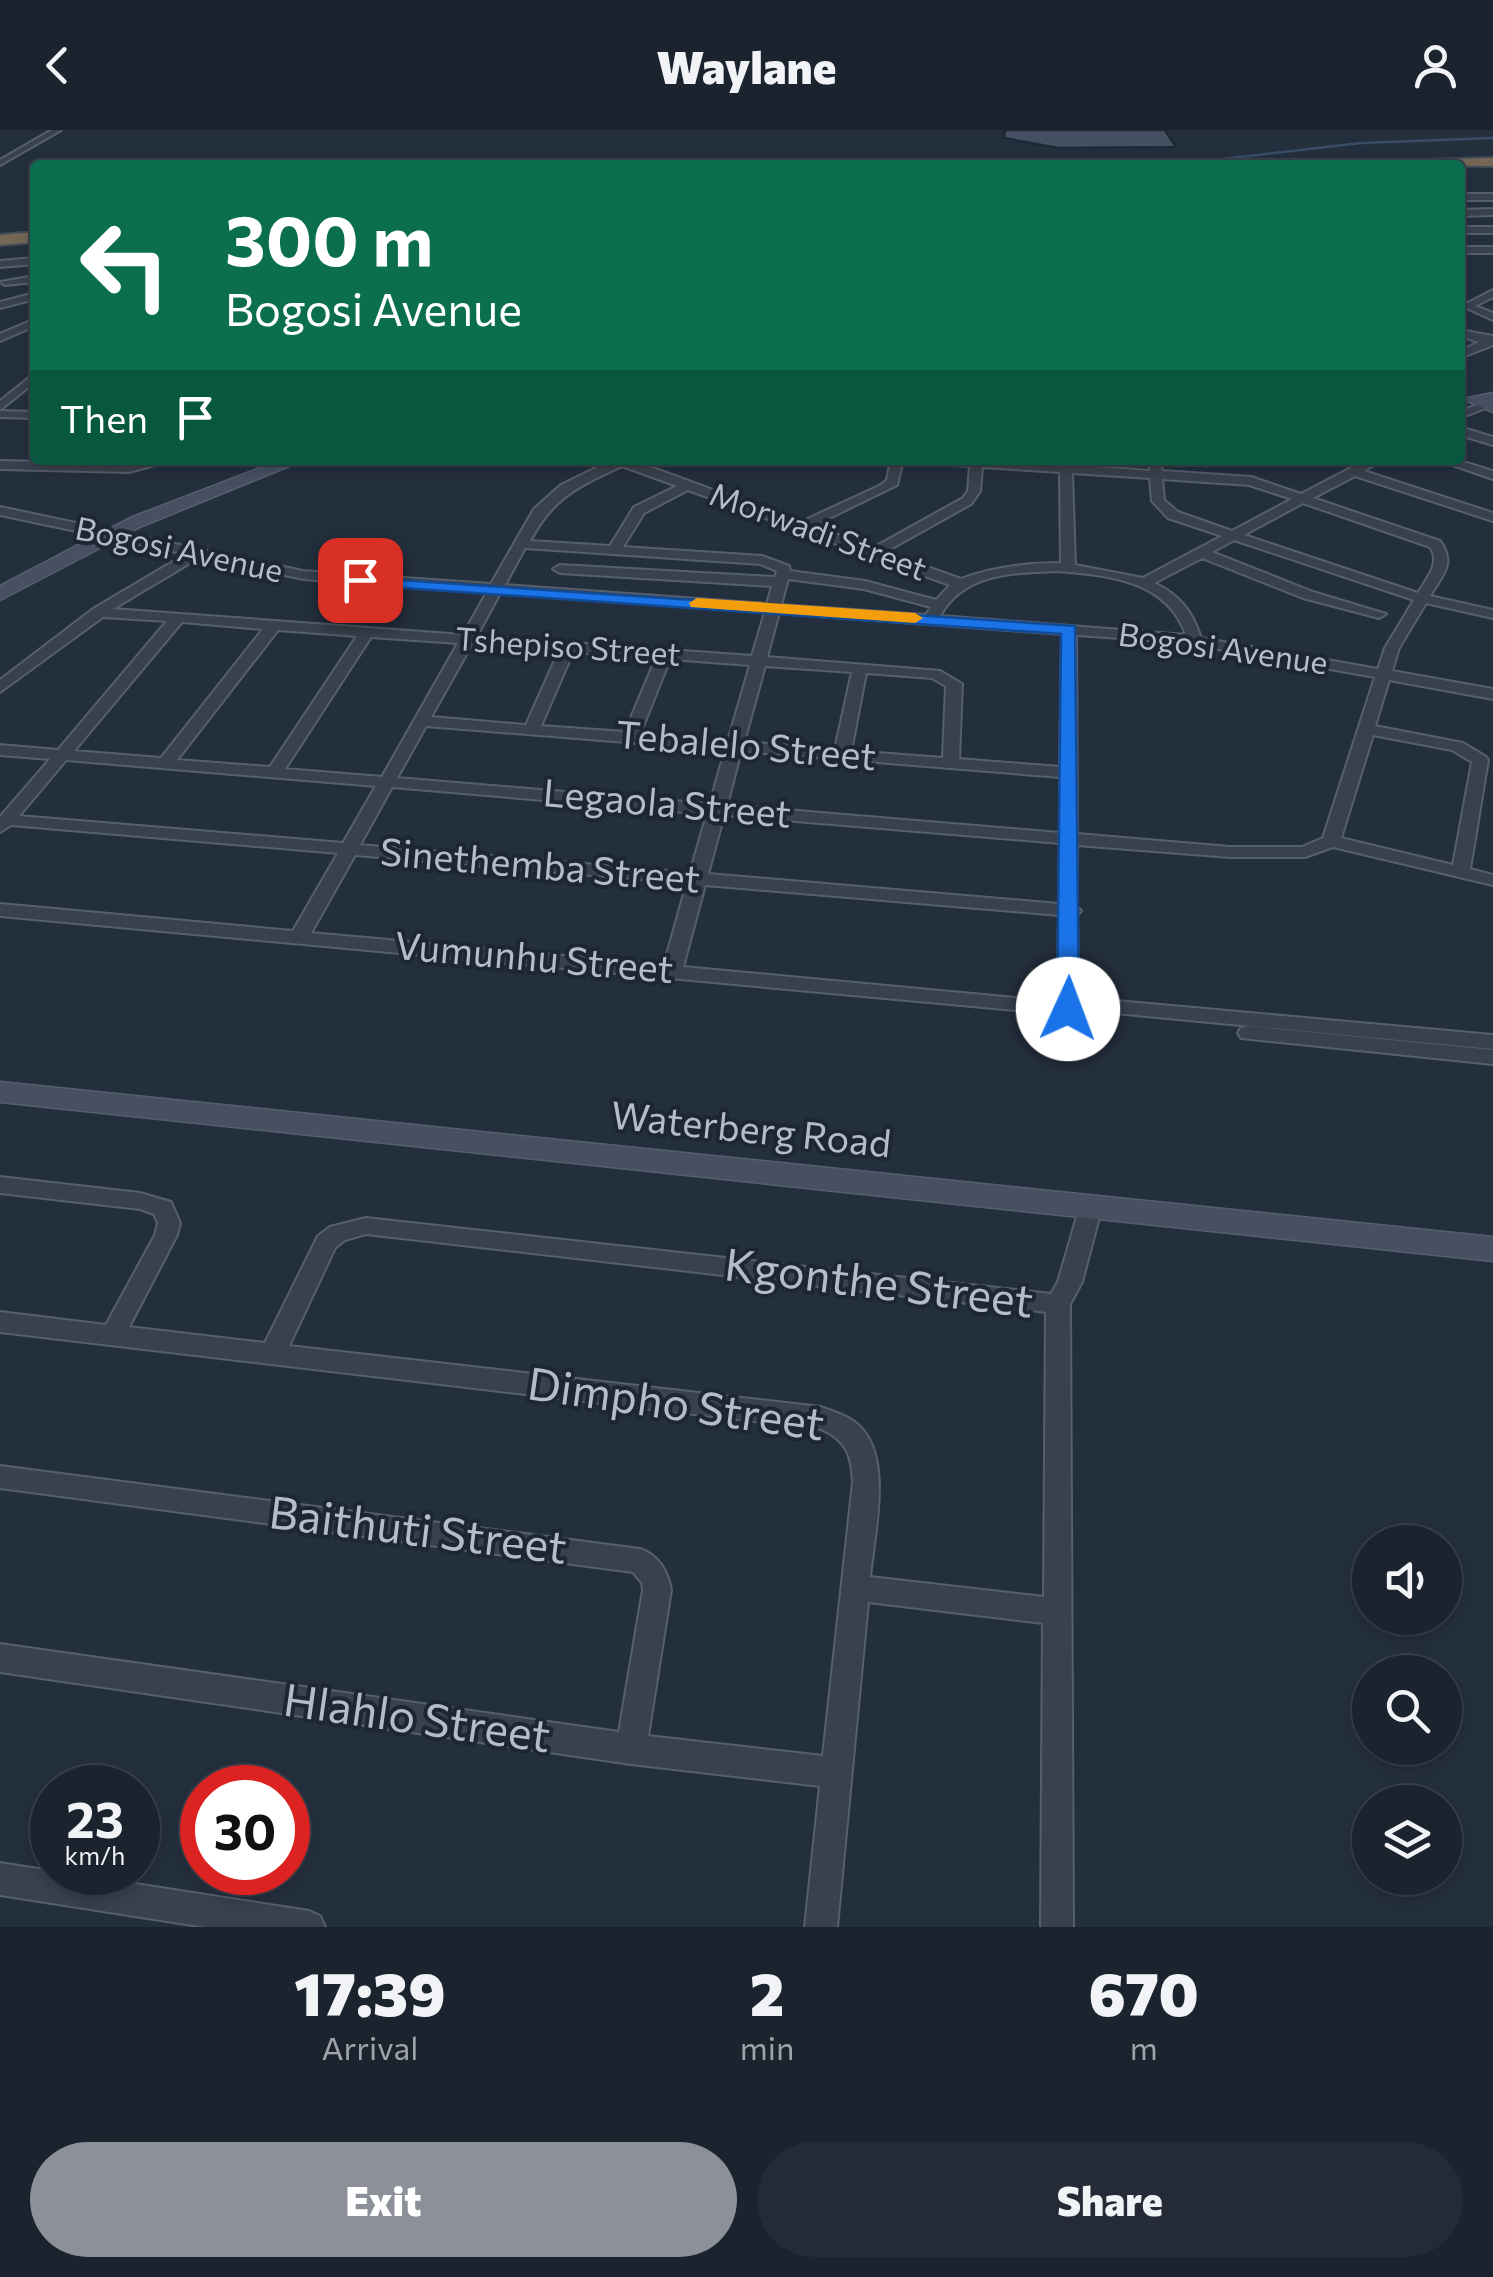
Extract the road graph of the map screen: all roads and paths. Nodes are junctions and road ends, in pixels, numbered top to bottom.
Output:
1 (58, 130) edge
2 (0, 163) edge
3 (1465, 164) edge
4 (1493, 164) edge
5 (1465, 166) edge
6 (1465, 177) edge
7 (1493, 177) edge
8 (1465, 197) edge
9 (1493, 197) edge
10 (1493, 212) edge
11 (1465, 213) edge
12 (30, 224) edge
13 (0, 227) edge
14 (1465, 230) edge
15 (1493, 230) edge
16 (30, 237) edge
17 (0, 240) edge
18 (1465, 250) edge
19 (1493, 250) edge
20 (30, 261) edge
21 (0, 264) edge
22 (30, 280) edge
23 (5, 282) dead end
24 (1493, 293) edge
25 (30, 297) edge
26 (0, 305) edge
27 (1493, 316) edge
28 (30, 324) edge
29 (1465, 334) edge
30 (0, 338) edge
31 (1492, 341) edge
32 (1465, 353) edge
33 (0, 384) edge
34 (30, 385) edge
35 (0, 411) edge
36 (30, 414) edge
37 (1465, 433) edge
38 (1493, 442) edge
39 (30, 454) edge
40 (0, 465) edge
41 (18, 465) junction
42 (143, 465) edge
43 (283, 465) edge
44 (613, 465) edge
45 (636, 465) edge
46 (896, 465) edge
47 (977, 465) edge
48 (1066, 465) edge
49 (1111, 465) edge
50 (1366, 465) edge
51 (1460, 465) edge
52 (1156, 466) edge
53 (1353, 472) junction
54 (1493, 475) edge
55 (688, 484) junction
56 (1303, 496) junction
57 (0, 512) edge
58 (1493, 517) edge
59 (803, 526) junction
60 (108, 535) junction
61 (1228, 537) junction
62 (522, 544) junction
63 (614, 550) junction
64 (874, 552) junction
65 (1200, 552) junction
66 (195, 554) junction
67 (1305, 564) junction
68 (1068, 566) junction
69 (560, 569) dead end
70 (782, 578) junction
71 (1275, 582) junction
72 (1144, 583) junction
73 (961, 584) junction
74 (496, 590) junction
75 (0, 594) edge
76 (1420, 599) junction
77 (774, 608) junction
78 (98, 612) junction
79 (935, 612) junction
80 (1379, 614) dead end
81 (1493, 614) edge
82 (177, 619) junction
83 (273, 626) junction
84 (1069, 629) junction
85 (367, 632) junction
86 (467, 640) junction
87 (1196, 640) junction
88 (568, 647) junction
89 (665, 654) junction
90 (760, 660) junction
91 (860, 668) junction
92 (1383, 673) junction
93 (0, 687) edge
94 (1493, 694) edge
95 (423, 721) junction
96 (532, 729) junction
97 (1368, 729) junction
98 (631, 737) junction
99 (736, 746) junction
100 (0, 750) edge
101 (842, 754) junction
102 (60, 755) junction
103 (166, 763) junction
104 (952, 763) junction
105 (274, 772) junction
106 (1070, 773) junction
107 (387, 781) junction
108 (719, 808) junction
109 (4, 824) edge
110 (1070, 837) junction
111 (1331, 841) junction
112 (348, 850) junction
113 (1461, 872) junction
114 (698, 879) junction
115 (1493, 880) edge
116 (0, 910) edge
117 (1072, 912) junction
118 (300, 936) junction
119 (672, 971) junction
120 (1068, 1009) junction
121 (1493, 1042) edge
122 (1493, 1057) edge
123 (0, 1092) edge
124 (0, 1185) edge
125 (1091, 1206) junction
126 (1493, 1249) edge
127 (1058, 1304) junction
128 (0, 1322) edge
129 (113, 1335) junction
130 (273, 1353) junction
131 (0, 1477) edge
132 (856, 1588) junction
133 (1054, 1611) junction
134 (0, 1658) edge
135 (631, 1750) junction
136 (836, 1773) junction
137 (0, 1879) edge
138 (309, 1927) edge
139 (820, 1927) edge
140 (1056, 1927) edge

1 - 2 street
3 - 4 highway
4 - 5 highway
6 - 7 highway
8 - 9 street
10 - 11 street
12 - 13 highway
14 - 15 street
16 - 17 highway
18 - 19 street
20 - 21 street
22 - 23 street
24 - 27 street
25 - 26 street
28 - 30 street
29 - 31 street
31 - 32 street
33 - 34 street
34 - 35 street
35 - 36 street
37 - 38 street
39 - 41 street
40 - 41 street
41 - 42 street
43 - 60 street
44 - 62 street
45 - 55 street, Morwadi Street
46 - 59 street
47 - 64 street
48 - 68 street
49 - 52 street
50 - 53 street
51 - 54 street
52 - 56 street
52 - 61 street
53 - 56 street
53 - 58 street
55 - 59 street, Morwadi Street
55 - 63 street
56 - 61 street
56 - 76 street
57 - 60 street, Bogosi Avenue
59 - 64 street, Morwadi Street
60 - 66 street, Bogosi Avenue
60 - 75 street
61 - 65 street
61 - 67 street
62 - 63 street
62 - 74 street
63 - 70 street
64 - 73 street, Morwadi Street
65 - 71 street
65 - 72 street
66 - 74 street, Bogosi Avenue
66 - 78 street
67 - 71 street
67 - 76 street
68 - 72 street
68 - 73 street
69 - 70 street
70 - 77 street
70 - 79 street
71 - 80 street
72 - 87 street
73 - 79 street
74 - 77 street, Bogosi Avenue
74 - 86 street
76 - 81 street
76 - 92 street
77 - 79 street, Bogosi Avenue
77 - 90 street
78 - 82 street, Tshepiso Street
78 - 93 street
79 - 84 street, Bogosi Avenue
82 - 83 street, Tshepiso Street
82 - 102 street
83 - 85 street, Tshepiso Street
83 - 103 street
84 - 87 street, Bogosi Avenue
84 - 106 street
85 - 86 street, Tshepiso Street
85 - 105 street
86 - 88 street, Tshepiso Street
86 - 95 street
87 - 92 street, Bogosi Avenue
88 - 89 street, Tshepiso Street
88 - 96 street
89 - 90 street, Tshepiso Street
89 - 98 street
90 - 91 street, Tshepiso Street
90 - 99 street
91 - 101 street
91 - 104 street, Tshepiso Street
92 - 94 street, Bogosi Avenue
92 - 97 street
95 - 96 street, Tebalelo Street
95 - 107 street
96 - 98 street, Tebalelo Street
97 - 111 street
97 - 113 street
98 - 99 street, Tebalelo Street
99 - 101 street, Tebalelo Street
99 - 108 street
100 - 102 street, Legaola Street
101 - 104 street, Tebalelo Street
102 - 103 street, Legaola Street
102 - 109 street
103 - 105 street, Legaola Street
104 - 106 street, Tebalelo Street
105 - 107 street, Legaola Street
106 - 110 street
107 - 108 street, Legaola Street
107 - 112 street
108 - 110 street, Legaola Street
108 - 114 street
109 - 112 street, Sinethemba Street
110 - 111 street, Legaola Street
110 - 117 street
111 - 113 street
112 - 114 street, Sinethemba Street
112 - 118 street
113 - 115 street
114 - 117 street, Sinethemba Street
114 - 119 street
116 - 118 street, Vumunhu Street
117 - 120 street
118 - 119 street, Vumunhu Street
119 - 120 street, Vumunhu Street
120 - 121 street, Vumunhu Street
120 - 122 street, Vumunhu Street
123 - 125 street, Waterberg Road
124 - 129 street
125 - 126 street, Waterberg Road
125 - 127 street
127 - 130 street, Kgonthe Street
127 - 133 street, Kgonthe Street
128 - 129 street, Dimpho Street
129 - 130 street, Dimpho Street
130 - 132 street, Dimpho Street
131 - 135 street, Baithuti Street
132 - 133 street
132 - 136 street, Dimpho Street
133 - 140 street, Kgonthe Street
134 - 135 street, Hlahlo Street
135 - 136 street, Hlahlo Street
136 - 139 street, Dimpho Street
137 - 138 street

